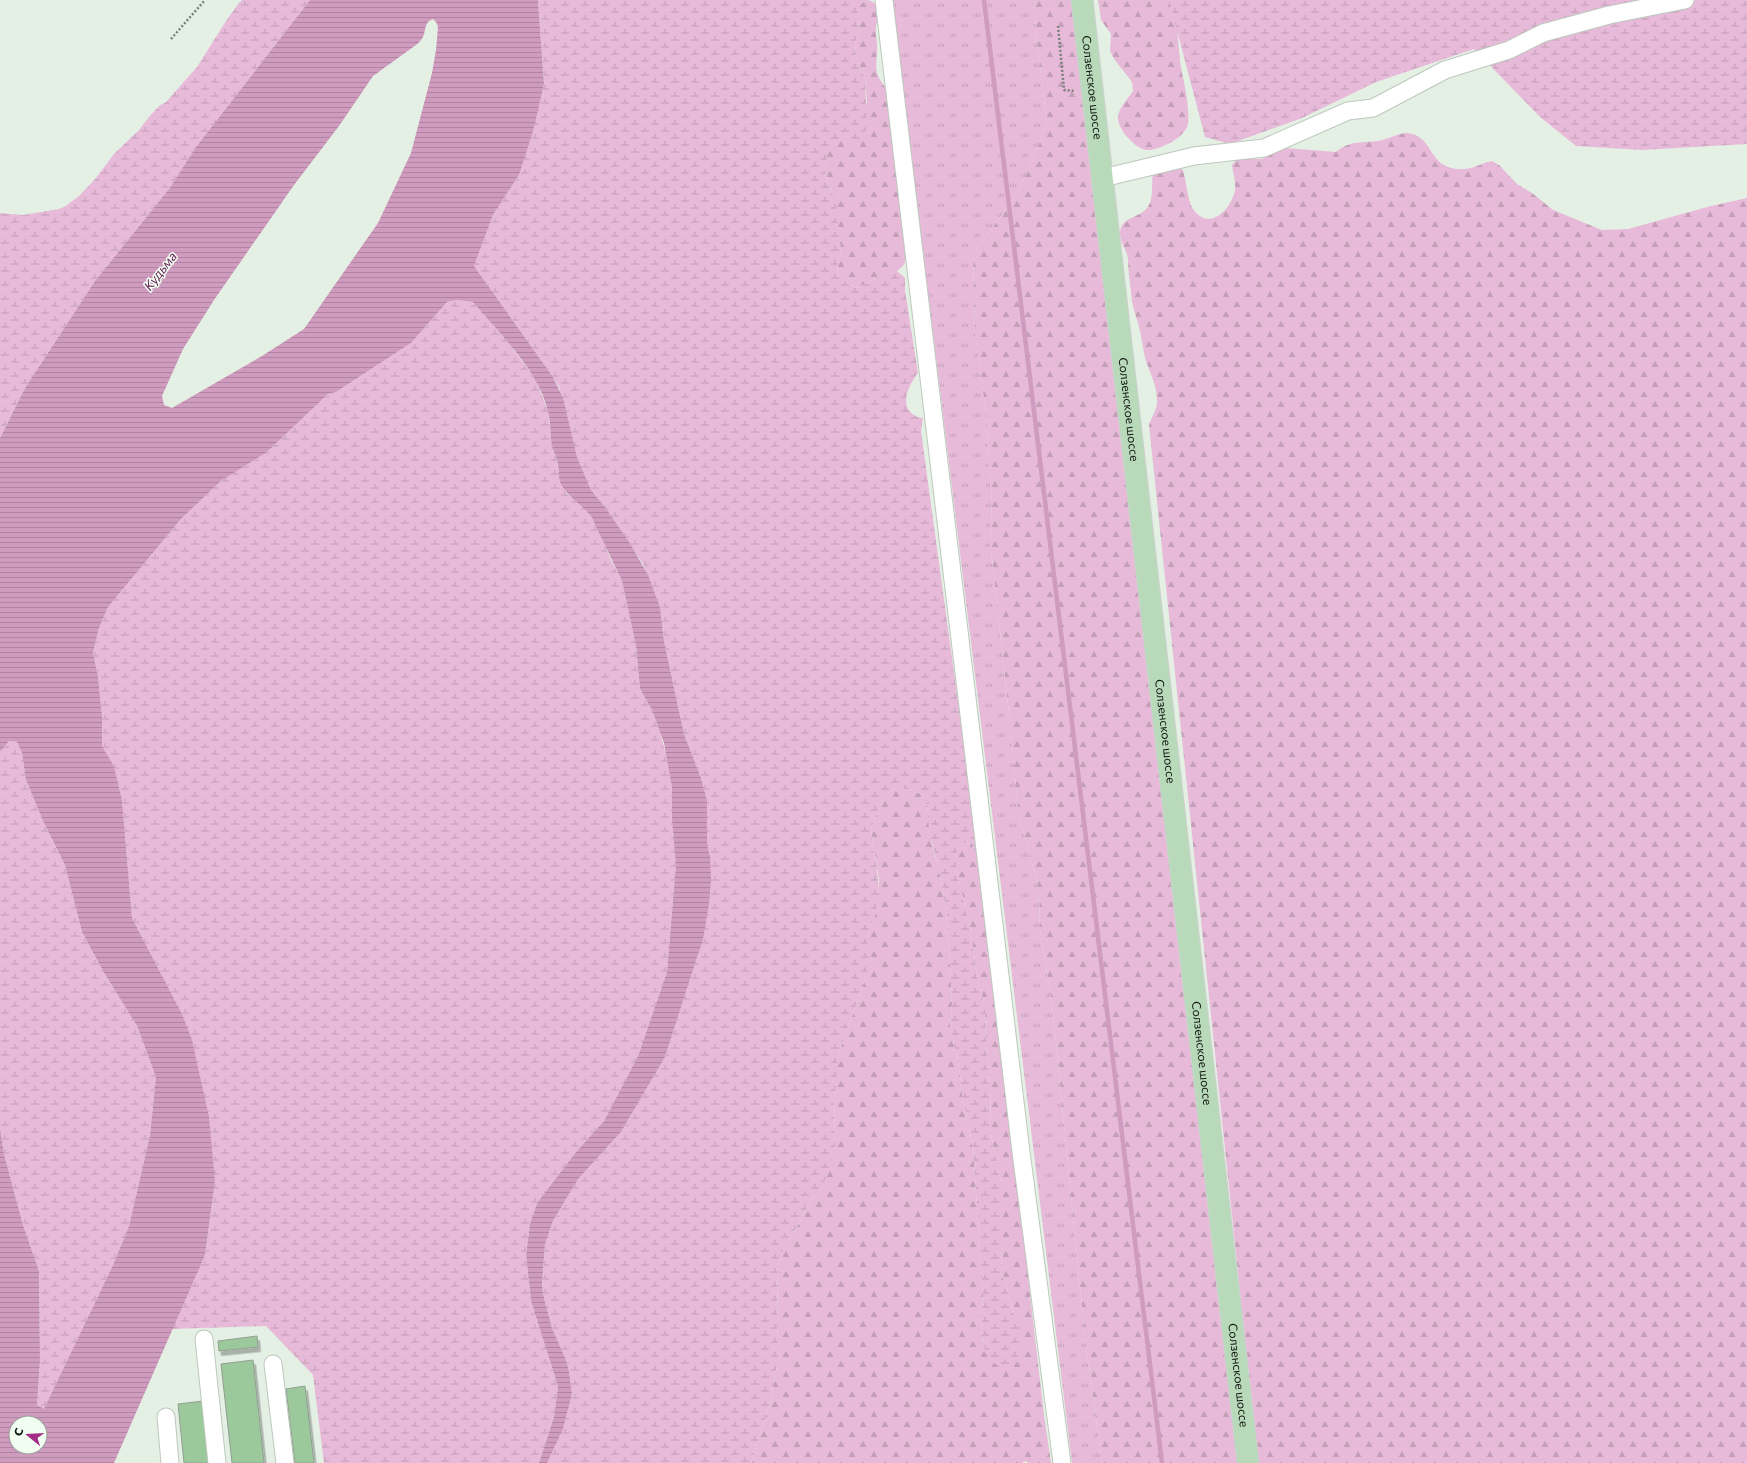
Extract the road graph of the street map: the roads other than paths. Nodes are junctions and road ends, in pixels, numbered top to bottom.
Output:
1 (884, 0) edge
2 (1082, 0) edge
3 (1685, 0) edge
4 (1102, 178) junction
5 (204, 1339) dead end
6 (273, 1364) dead end
7 (166, 1417) dead end
8 (170, 1463) edge
9 (217, 1463) edge
10 (285, 1463) edge
11 (1062, 1463) edge
12 (1248, 1463) edge

1 - 11 lane
2 - 4 main road, Солзенское шоссе
3 - 4 lane
4 - 12 main road, Солзенское шоссе
5 - 9 lane
6 - 10 lane
7 - 8 lane

